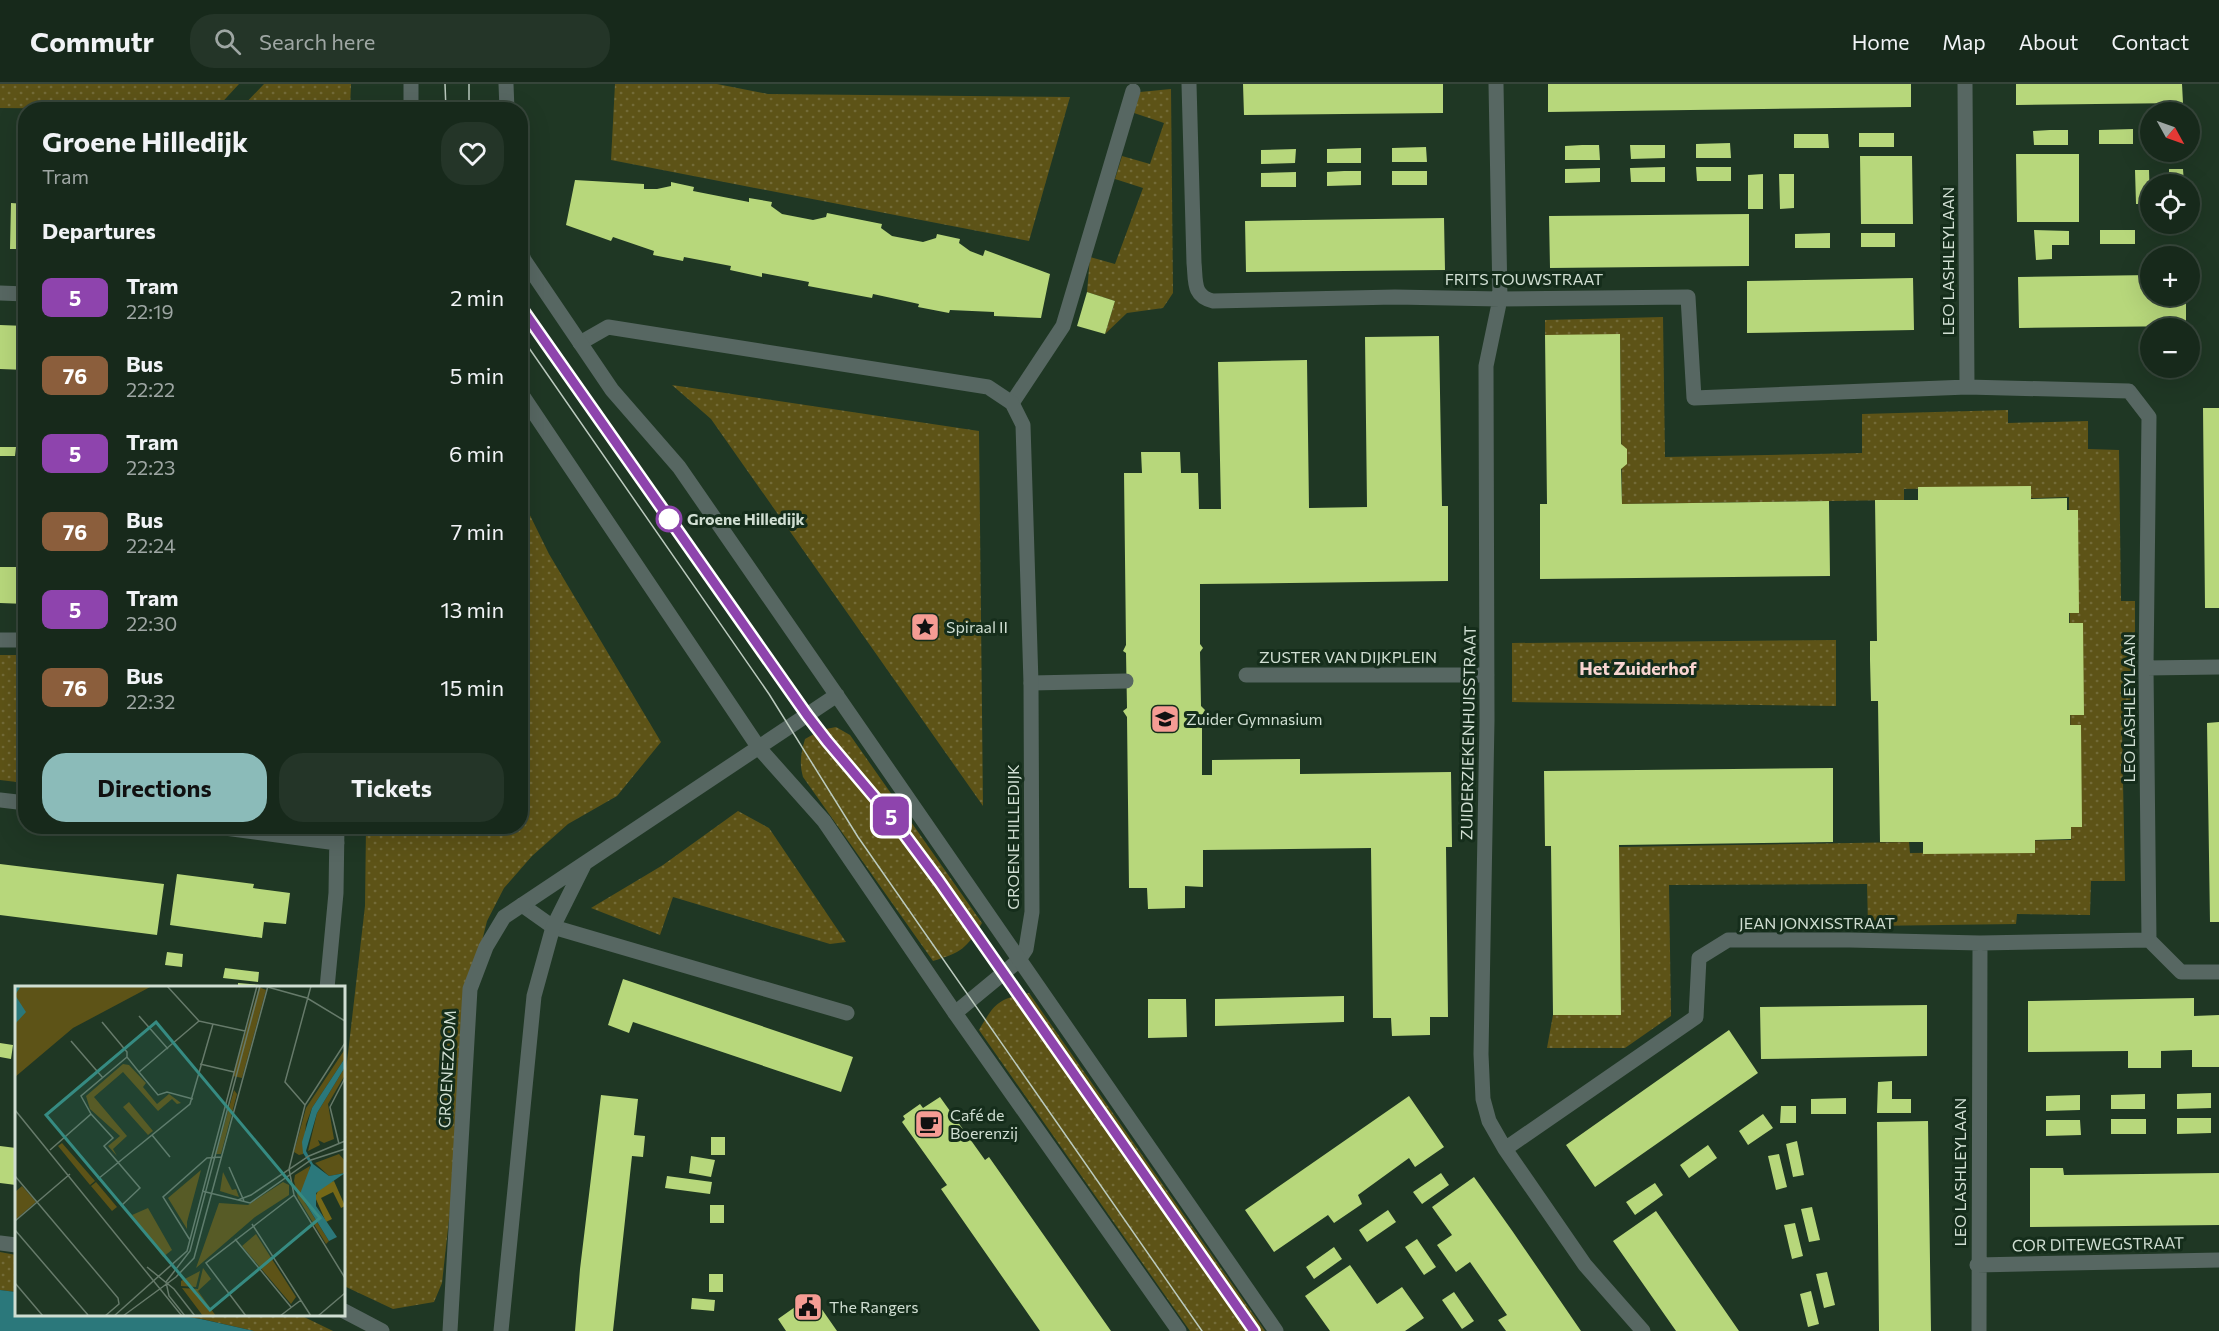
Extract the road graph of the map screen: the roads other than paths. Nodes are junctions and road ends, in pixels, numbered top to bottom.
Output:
1 (411, 84) edge
2 (506, 84) edge
3 (1189, 84) edge
4 (1496, 84) edge
5 (1965, 84) edge
6 (1133, 91) dead end
7 (411, 102) edge
8 (507, 102) edge
9 (528, 266) edge
10 (0, 293) edge
11 (18, 294) edge
12 (1500, 299) junction
13 (580, 343) junction
14 (1967, 387) junction
15 (1012, 403) junction
16 (528, 404) edge
17 (0, 640) edge
18 (18, 640) edge
19 (2219, 667) edge
20 (2146, 668) junction
21 (1246, 675) dead end
22 (1487, 675) junction
23 (1126, 681) dead end
24 (1030, 683) junction
25 (837, 694) junction
26 (759, 748) junction
27 (0, 800) edge
28 (18, 802) edge
29 (270, 834) edge
30 (337, 834) edge
31 (337, 843) junction
32 (587, 861) junction
33 (522, 905) junction
34 (553, 927) junction
35 (2149, 940) junction
36 (1980, 944) junction
37 (1018, 961) junction
38 (2219, 972) edge
39 (327, 986) edge
40 (847, 1013) dead end
41 (955, 1013) junction
42 (1505, 1149) junction
43 (0, 1243) edge
44 (15, 1245) edge
45 (2219, 1260) edge
46 (1977, 1265) junction
47 (345, 1312) edge
48 (382, 1331) edge
49 (450, 1331) edge
50 (501, 1331) edge
51 (1179, 1331) edge
52 (1276, 1331) edge
53 (1643, 1331) edge
54 (1979, 1331) edge

1 - 7 street
2 - 8 street
3 - 12 street, FRITS TOUWSTRAAT
4 - 12 street, ZUIDERZIEKENHUISSTRAAT
5 - 14 street, LEO LASHLEYLAAN
6 - 15 street
9 - 13 street, GROENE HILLEDIJK
10 - 11 street
12 - 14 street, FRITS TOUWSTRAAT
12 - 22 street, ZUIDERZIEKENHUISSTRAAT
13 - 15 street
13 - 25 street, GROENE HILLEDIJK
14 - 20 street, LEO LASHLEYLAAN
15 - 24 street, GROENE HILLEDIJK
16 - 26 street
17 - 18 street
19 - 20 street
20 - 35 street, LEO LASHLEYLAAN
21 - 22 street, ZUSTER VAN DIJKPLEIN
22 - 42 street, ZUIDERZIEKENHUISSTRAAT
23 - 24 street
24 - 37 street, GROENE HILLEDIJK
25 - 26 street, GROENEZOOM
25 - 37 street, GROENE HILLEDIJK
26 - 32 street, GROENEZOOM
26 - 41 street
27 - 28 street
29 - 31 street
30 - 31 street
31 - 39 street
32 - 33 street, GROENEZOOM
32 - 34 street, GROENEZOOM
33 - 34 street
33 - 49 street, GROENEZOOM
34 - 40 street
34 - 50 street, GROENEZOOM
35 - 36 street
35 - 38 street
36 - 42 street, JEAN JONXISSTRAAT
36 - 46 street, LEO LASHLEYLAAN
37 - 41 street, GROENE HILLEDIJK
37 - 52 street, GROENE HILLEDIJK
41 - 51 street
42 - 53 street, ZUIDERZIEKENHUISSTRAAT
43 - 44 street
45 - 46 street, COR DITEWEGSTRAAT
46 - 54 street, LEO LASHLEYLAAN
47 - 48 street

